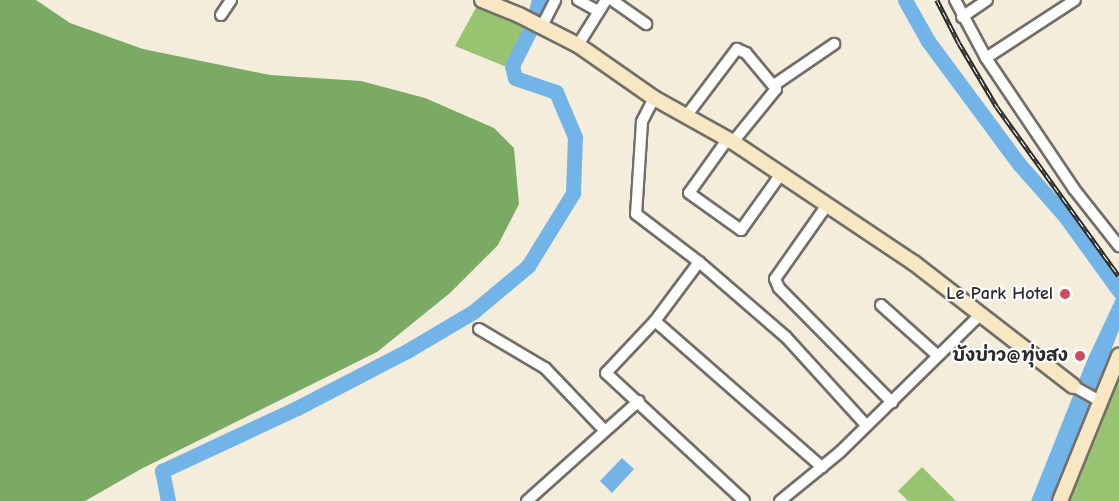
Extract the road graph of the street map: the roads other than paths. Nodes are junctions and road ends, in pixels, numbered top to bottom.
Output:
1 (231, 0) edge
2 (482, 0) edge
3 (555, 0) edge
4 (578, 0) edge
5 (606, 0) edge
6 (612, 0) edge
7 (955, 0) edge
8 (987, 0) edge
9 (1075, 0) edge
10 (598, 11) junction
11 (221, 15) dead end
12 (962, 17) junction
13 (646, 24) dead end
14 (540, 25) junction
15 (834, 44) dead end
16 (578, 45) junction
17 (986, 58) junction
18 (774, 85) junction
19 (654, 98) junction
20 (687, 115) junction
21 (730, 141) junction
22 (782, 174) junction
23 (827, 205) junction
24 (1119, 246) edge
25 (699, 262) junction
26 (881, 305) dead end
27 (979, 316) junction
28 (655, 321) junction
29 (479, 329) dead end
30 (937, 355) junction
31 (1119, 356) edge
32 (1073, 386) joint
33 (1097, 400) junction
34 (639, 401) junction
35 (892, 402) junction
36 (866, 425) junction
37 (604, 430) junction
38 (822, 467) junction
39 (527, 501) edge
40 (744, 501) edge
41 (780, 501) edge
42 (1060, 501) edge

1 - 11 street
2 - 14 street
3 - 14 street
4 - 10 street
5 - 10 street
6 - 13 street
7 - 12 street
8 - 12 street
9 - 17 street
10 - 16 street
12 - 17 street
14 - 16 street
15 - 18 street
16 - 19 street
17 - 24 street
18 - 20 street
18 - 21 street
19 - 20 street
19 - 25 street
20 - 21 street
21 - 22 street
21 - 22 street
22 - 23 street
23 - 27 street
23 - 35 street
25 - 28 street
25 - 36 street
26 - 30 street
27 - 30 street
27 - 32 street
28 - 34 street
28 - 38 street
29 - 37 street
30 - 35 street
31 - 33 street
32 - 33 street
33 - 42 street
34 - 37 street
34 - 40 street
35 - 36 street
36 - 38 street
37 - 39 street
38 - 41 street

